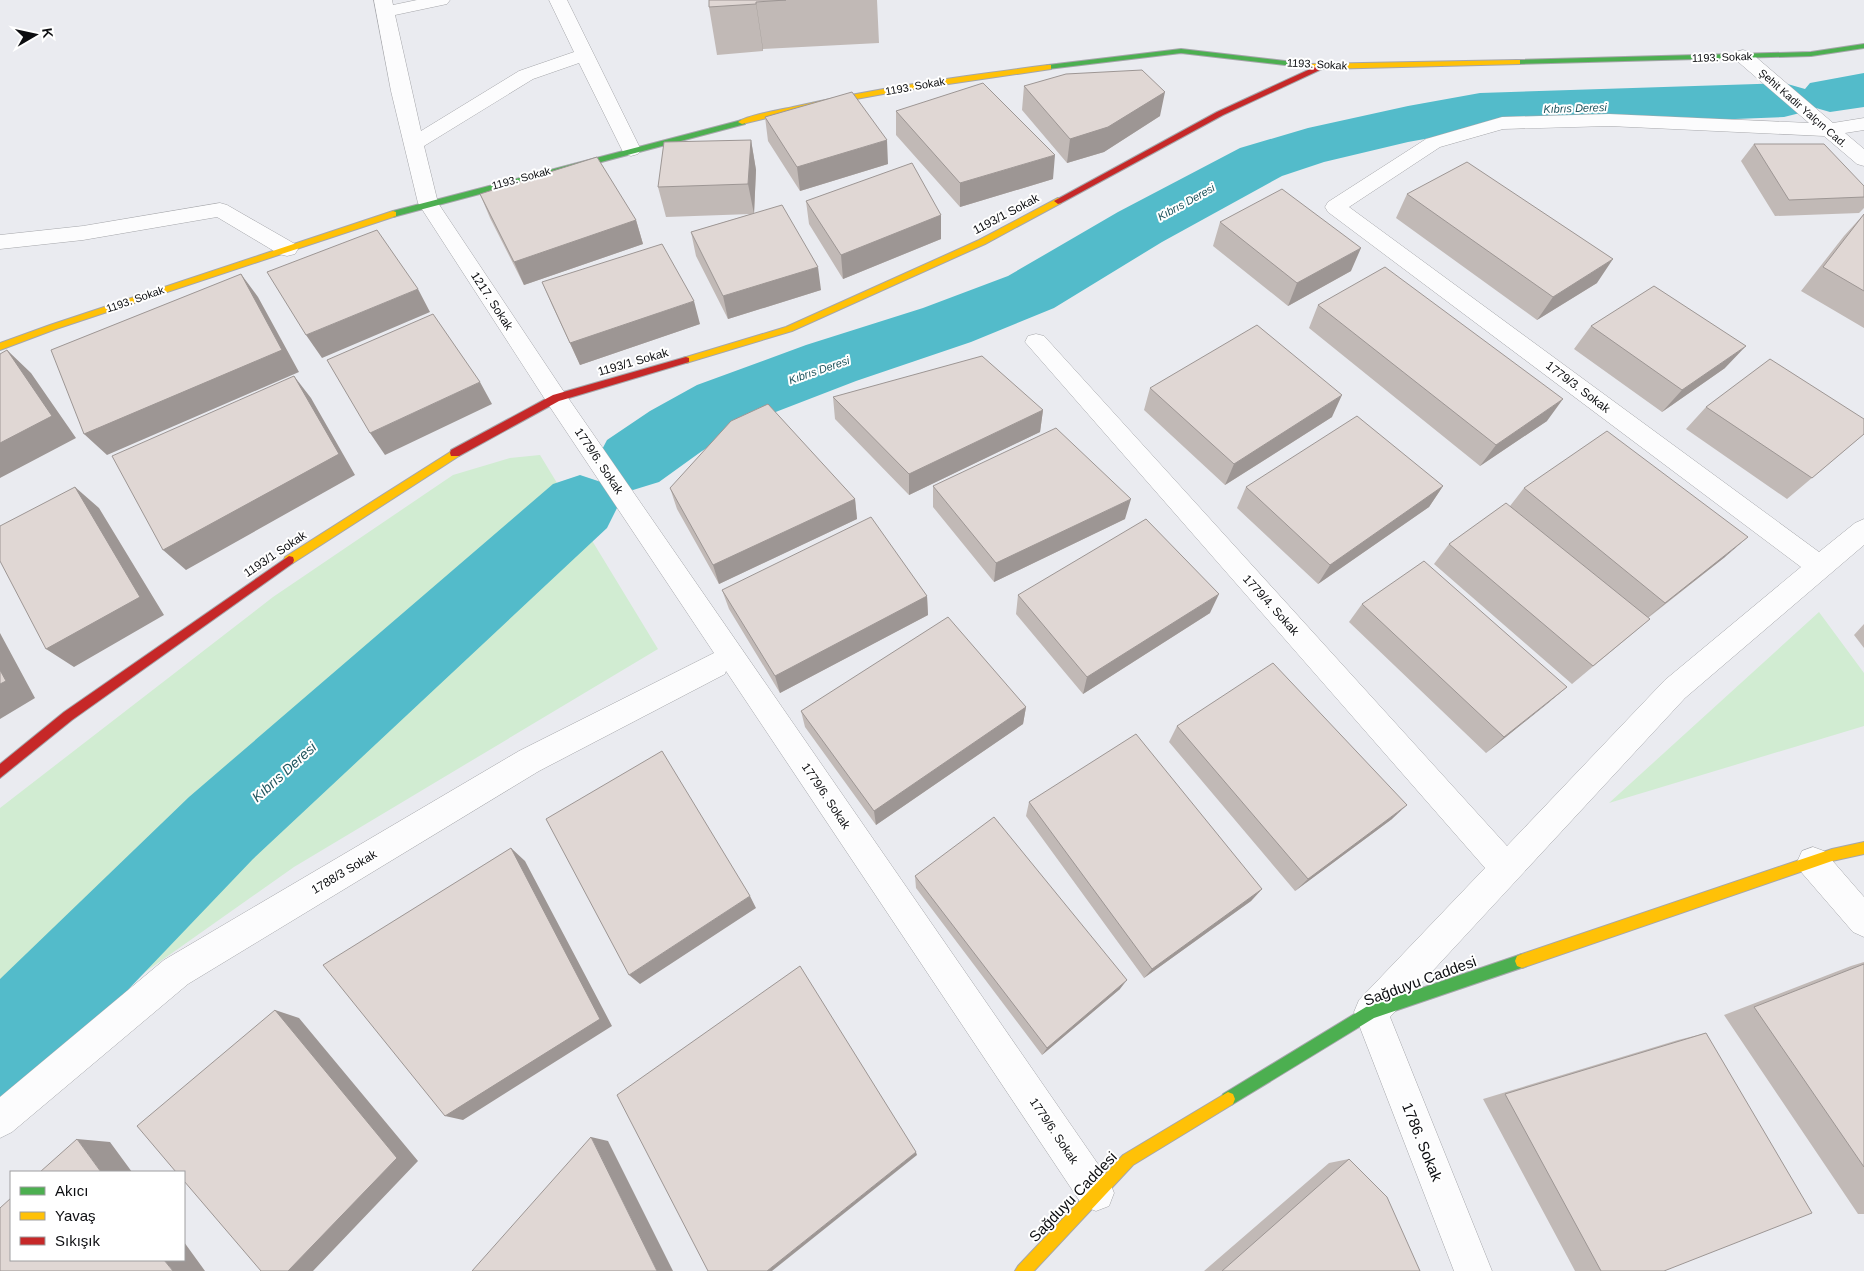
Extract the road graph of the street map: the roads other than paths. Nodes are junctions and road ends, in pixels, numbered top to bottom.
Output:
1 (441, 0) edge
2 (558, 0) edge
3 (385, 6) edge
4 (1864, 46) edge
5 (585, 55) junction
6 (1743, 56) junction
7 (1323, 67) junction
8 (1864, 124) edge
9 (1828, 130) junction
10 (414, 144) junction
11 (631, 150) junction
12 (1864, 160) edge
13 (428, 203) junction
14 (0, 242) edge
15 (287, 249) junction
16 (1036, 342) dead end
17 (0, 347) edge
18 (556, 398) junction
19 (1864, 530) edge
20 (1820, 567) junction
21 (715, 665) dead end
22 (0, 772) edge
23 (1864, 848) edge
24 (1813, 862) junction
25 (1506, 868) junction
26 (1864, 921) edge
27 (1371, 1012) junction
28 (0, 1120) edge
29 (1096, 1194) junction
30 (1022, 1271) edge
31 (1473, 1271) edge

1 - 3 street
2 - 5 street
3 - 10 street, 1217. Sokak
4 - 6 street, 1193. Sokak
5 - 10 street
5 - 11 street
6 - 7 street, 1193. Sokak
6 - 9 street, Şehit Kadir Yalçın Cad.
7 - 11 street, 1193. Sokak
7 - 18 street, 1193/1 Sokak
8 - 9 street
9 - 12 street, Şehit Kadir Yalçın Cad.
9 - 20 street, 1779/3. Sokak
10 - 13 street, 1217. Sokak
11 - 13 street, 1193. Sokak
13 - 15 street, 1193. Sokak
13 - 18 street, 1217. Sokak
14 - 15 street
15 - 17 street, 1193. Sokak
16 - 25 street, 1779/4. Sokak
18 - 22 street, 1193/1 Sokak
18 - 29 street, 1779/6. Sokak
19 - 20 street
20 - 25 street
21 - 28 street, 1788/3 Sokak
23 - 24 street, Sağduyu Caddesi
24 - 26 street
24 - 27 street, Sağduyu Caddesi
25 - 27 street
27 - 29 street, Sağduyu Caddesi
27 - 31 street, 1786. Sokak
29 - 30 street, Sağduyu Caddesi

